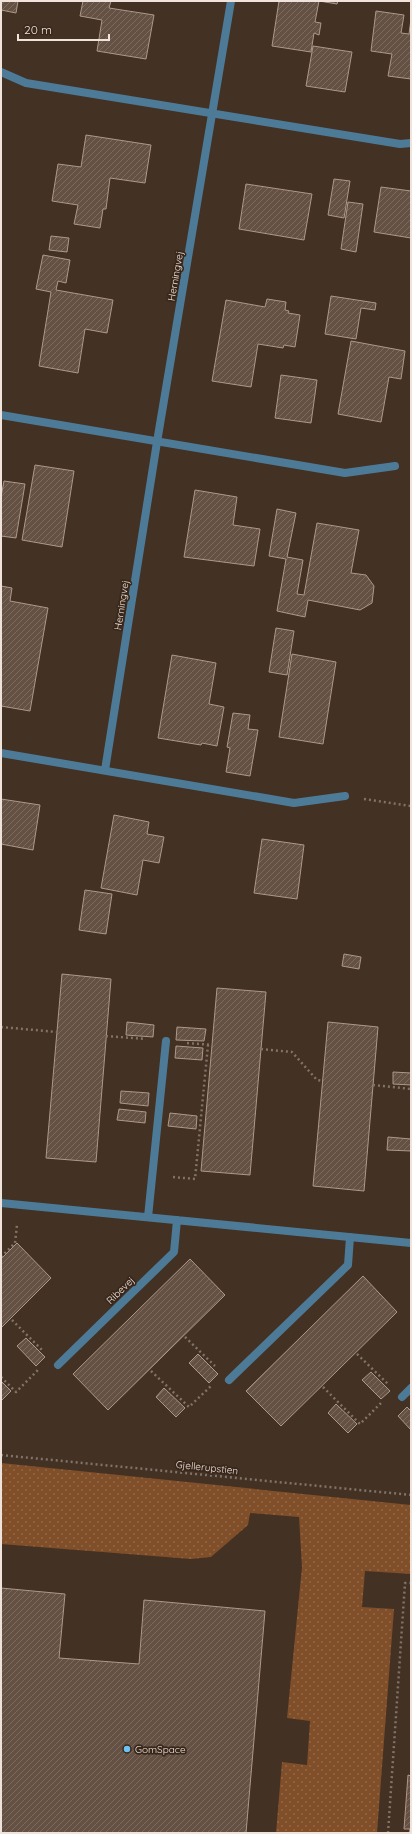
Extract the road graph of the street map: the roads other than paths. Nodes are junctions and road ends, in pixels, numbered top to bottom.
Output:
1 (231, 1) edge
2 (1, 72) edge
3 (213, 112) junction
4 (411, 142) edge
5 (1, 415) edge
6 (157, 442) junction
7 (395, 466) dead end
8 (1, 753) edge
9 (105, 770) junction
10 (345, 796) road end
11 (166, 1041) dead end
12 (1, 1203) edge
13 (148, 1217) junction
14 (177, 1220) junction
15 (350, 1237) junction
16 (411, 1243) edge
17 (58, 1365) dead end
18 (229, 1380) dead end
19 (411, 1388) edge
20 (402, 1397) road end

1 - 3 street, Herningvej
2 - 3 street
3 - 4 street
3 - 6 street, Herningvej
5 - 6 street
6 - 7 street
6 - 9 street, Herningvej
8 - 9 street
9 - 10 street
11 - 13 street
12 - 13 street
13 - 14 street
14 - 15 street
14 - 17 street, Ribevej
15 - 16 street
15 - 18 street
19 - 20 street

